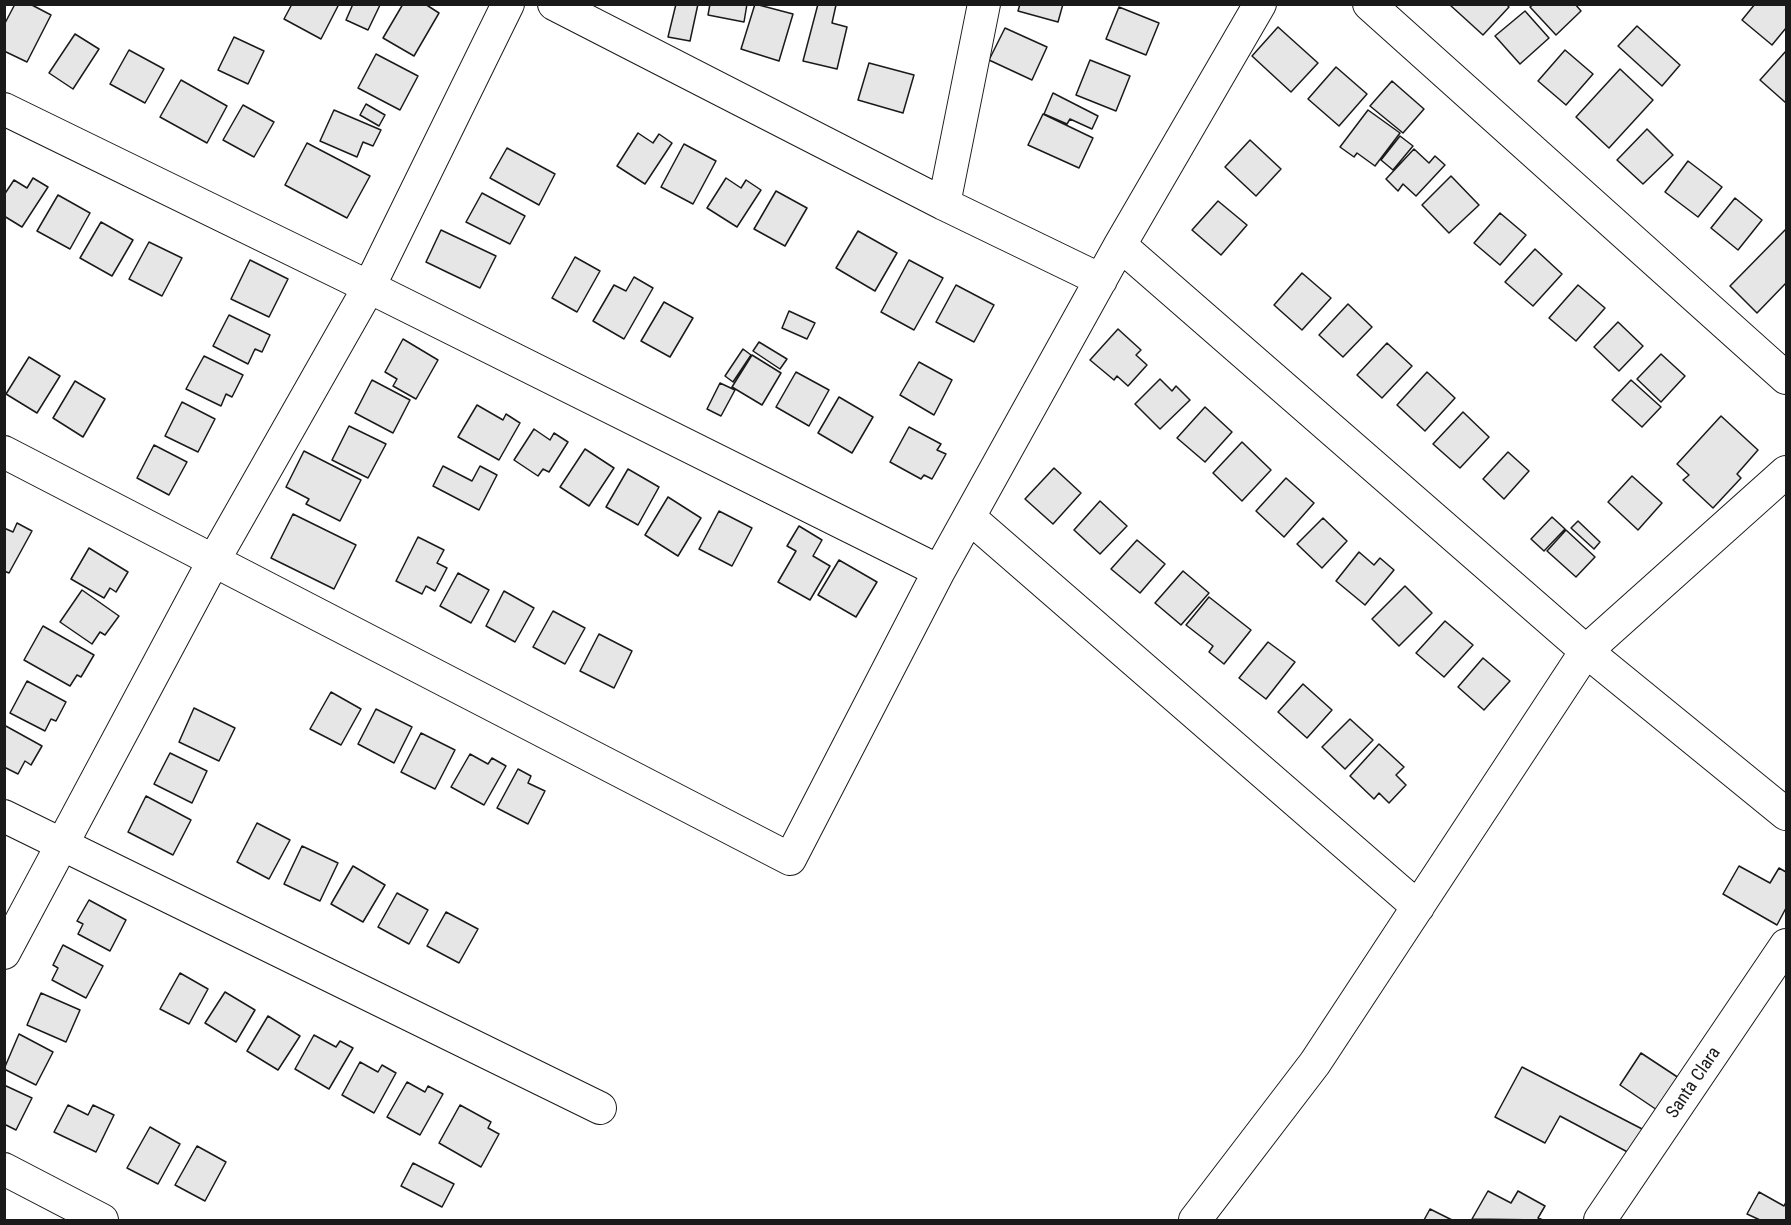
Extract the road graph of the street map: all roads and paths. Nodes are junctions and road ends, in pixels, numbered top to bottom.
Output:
1 (508, 4) edge
2 (554, 4) edge
3 (984, 4) edge
4 (1260, 4) edge
5 (1370, 4) edge
6 (4, 109) edge
7 (944, 204) junction
8 (1120, 245) junction
9 (1101, 280) junction
10 (369, 287) junction
11 (1786, 378) edge
12 (4, 452) edge
13 (1786, 472) edge
14 (969, 517) junction
15 (214, 560) junction
16 (939, 571) junction
17 (1586, 651) junction
18 (1786, 814) edge
19 (4, 816) edge
20 (63, 845) junction
21 (1418, 907) junction
22 (1786, 945) edge
23 (4, 953) edge
24 (600, 1108) dead end
25 (4, 1169) edge
26 (102, 1221) edge
27 (1195, 1221) edge
28 (1600, 1221) edge

1 - 10 street
2 - 7 street
3 - 7 street
4 - 8 street
5 - 11 street
6 - 10 street
7 - 9 street
8 - 9 street
8 - 17 street
9 - 14 street
10 - 15 street
10 - 16 street
12 - 15 street
13 - 17 street
14 - 16 street
14 - 21 street
15 - 16 street
15 - 20 street
17 - 18 street
17 - 21 street
19 - 20 street
20 - 23 street
20 - 24 street
21 - 27 street
22 - 28 street, Santa Clara
25 - 26 street

